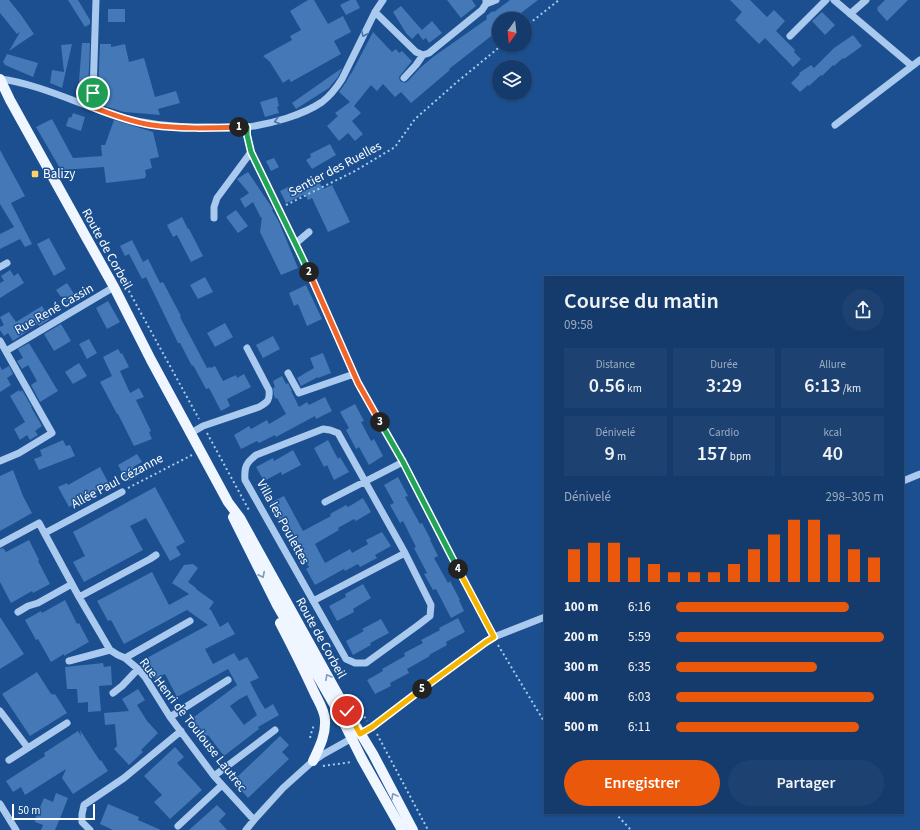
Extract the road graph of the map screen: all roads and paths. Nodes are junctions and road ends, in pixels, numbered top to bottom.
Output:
1 (96, 0) edge
2 (383, 0) edge
3 (496, 0) edge
4 (559, 0) edge
5 (826, 0) edge
6 (834, 0) edge
7 (866, 0) edge
8 (486, 2) edge
9 (375, 12) junction
10 (850, 14) junction
11 (532, 21) edge
12 (790, 36) dead end
13 (494, 52) edge
14 (423, 54) junction
15 (920, 60) edge
16 (912, 66) junction
17 (404, 78) dead end
18 (0, 79) edge
19 (90, 106) junction
20 (835, 125) dead end
21 (247, 127) junction
22 (251, 152) junction
23 (279, 209) junction
24 (214, 218) dead end
25 (309, 232) dead end
26 (296, 243) junction
27 (7, 263) dead end
28 (0, 267) edge
29 (122, 279) dead end
30 (114, 287) junction
31 (0, 341) edge
32 (247, 348) dead end
33 (6, 351) junction
34 (288, 373) dead end
35 (354, 374) junction
36 (203, 426) junction
37 (191, 433) junction
38 (201, 451) junction
39 (0, 461) edge
40 (403, 462) junction
41 (920, 474) edge
42 (904, 480) edge
43 (365, 481) junction
44 (122, 492) joint
45 (228, 502) junction
46 (326, 502) dead end
47 (252, 516) dead end
48 (45, 533) junction
49 (0, 544) edge
50 (404, 553) junction
51 (156, 555) dead end
52 (72, 584) junction
53 (79, 597) junction
54 (313, 601) junction
55 (277, 605) junction
56 (18, 612) dead end
57 (544, 618) edge
58 (190, 621) dead end
59 (494, 637) junction
60 (110, 650) junction
61 (125, 658) junction
62 (69, 661) dead end
63 (138, 669) junction
64 (228, 680) dead end
65 (113, 693) dead end
66 (358, 707) dead end
67 (0, 711) edge
68 (170, 718) junction
69 (544, 721) edge
70 (67, 724) dead end
71 (372, 727) junction
72 (275, 730) dead end
73 (181, 731) junction
74 (356, 736) junction
75 (28, 748) junction
76 (362, 759) junction
77 (10, 760) dead end
78 (313, 761) junction
79 (214, 776) junction
80 (222, 785) junction
81 (0, 804) edge
82 (616, 814) edge
83 (254, 820) junction
84 (178, 826) dead end
85 (16, 830) edge
86 (90, 830) edge
87 (246, 830) edge
88 (402, 830) edge
89 (413, 830) edge
90 (428, 830) edge
91 (631, 830) edge

1 - 19 street
2 - 9 street
3 - 8 street
4 - 11 path
5 - 12 street
6 - 10 street
7 - 10 street
8 - 14 street
9 - 14 street
9 -> 21 street
10 - 16 street
13 - 23 path, Sentier des Ruelles
14 - 17 street
15 - 16 street
16 - 20 street
18 - 19 street
18 - 30 main road, Route de Corbeil
19 - 21 street
21 - 22 street
22 - 23 street
22 - 24 street
23 - 26 street
25 - 26 street
26 - 35 street
27 - 28 street
29 - 36 path
30 - 33 street, Rue René Cassin
30 - 37 main road, Route de Corbeil
31 - 33 street, Rue René Cassin
32 - 36 street
33 - 39 street, Rue René Cassin
34 - 35 street
35 - 40 street
36 - 37 street
36 - 47 path
37 - 38 main road, Route de Corbeil
38 - 44 path, Allée Paul Cézanne
38 - 45 main road, Route de Corbeil
40 - 43 street
40 - 59 street
41 - 42 street
43 - 46 street
43 - 50 street, Villa les Poulettes
43 - 54 street, Villa les Poulettes
44 - 48 street, Allée Paul Cézanne
45 -> 55 main road, Route de Corbeil
74 -> 45 main road, Route de Corbeil
48 - 49 street
48 - 52 street
50 - 54 street
50 - 54 street, Villa les Poulettes
51 - 53 street
52 - 53 street
52 - 56 street
53 - 60 street
55 - 74 main road, Route de Corbeil
55 - 78 main road
57 - 59 street
58 - 61 street
59 - 69 path
59 - 71 street
60 - 61 street, Rue Henri de Toulouse Lautrec
60 - 62 street
61 - 63 street, Rue Henri de Toulouse Lautrec
63 - 65 street
63 - 68 street, Rue Henri de Toulouse Lautrec
64 - 68 street
66 - 71 path
67 - 75 street
68 - 73 street, Rue Henri de Toulouse Lautrec
70 - 75 street
71 - 74 street
71 - 90 path
72 - 79 street
73 - 79 street, Rue Henri de Toulouse Lautrec
73 - 86 street
74 - 76 main road, Route de Corbeil
74 - 78 street
89 -> 74 main road, Route de Corbeil
75 - 77 street
76 - 78 path
76 - 88 main road, Route de Corbeil
78 - 83 street
79 - 80 street, Rue Henri de Toulouse Lautrec
80 - 83 street, Rue Henri de Toulouse Lautrec
80 - 84 street
81 - 85 street
82 - 91 path
83 - 87 street

